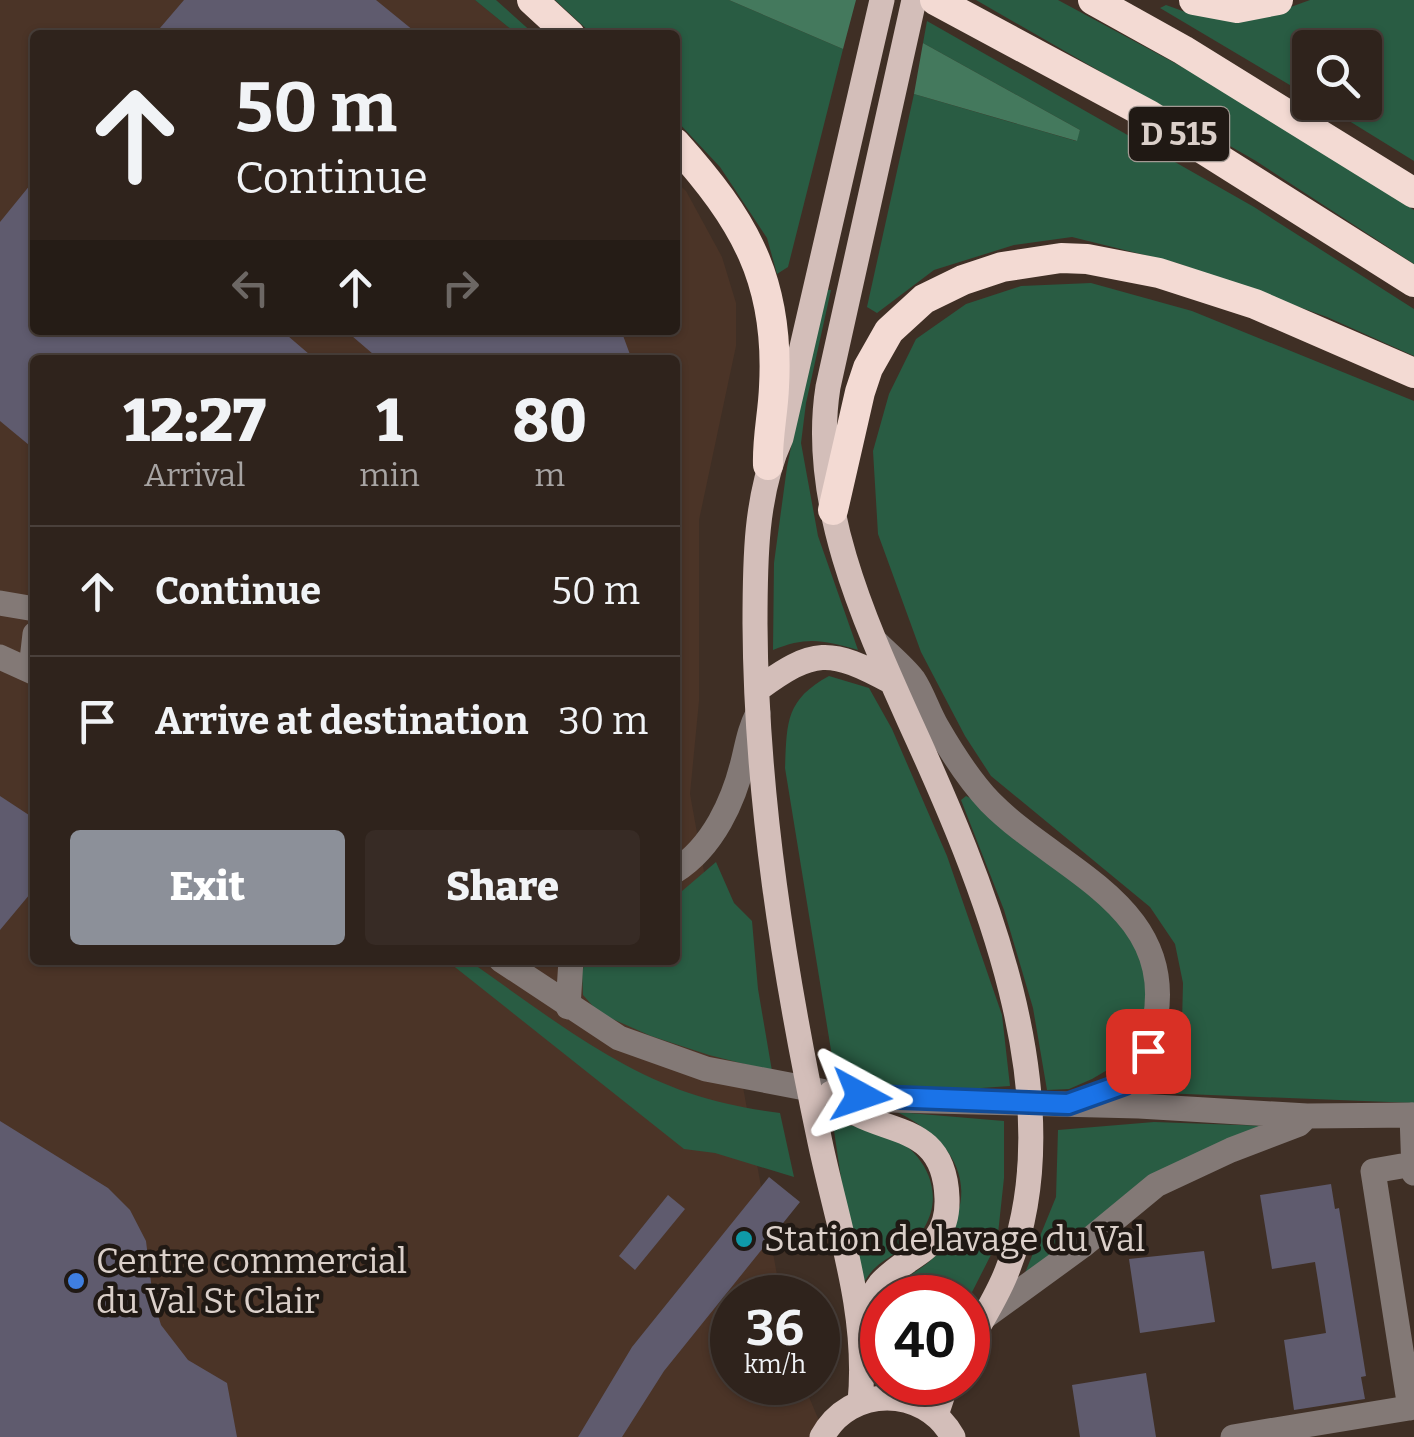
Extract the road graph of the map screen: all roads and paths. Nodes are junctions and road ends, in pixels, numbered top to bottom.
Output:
1 (532, 0) edge
2 (882, 0) edge
3 (914, 0) edge
4 (935, 0) edge
5 (1093, 0) edge
6 (1194, 0) edge
7 (1278, 0) edge
8 (565, 30) edge
9 (680, 150) edge
10 (1414, 193) edge
11 (1414, 282) edge
12 (1414, 373) edge
13 (768, 465) junction
14 (833, 510) junction
15 (0, 603) edge
16 (30, 608) edge
17 (875, 641) junction
18 (0, 657) edge
19 (30, 669) edge
20 (892, 682) junction
21 (757, 702) junction
22 (680, 867) edge
23 (508, 965) edge
24 (571, 965) edge
25 (560, 1001) junction
26 (832, 1093) junction
27 (1068, 1104) junction
28 (1413, 1115) edge
29 (1307, 1116) junction
30 (1413, 1168) edge
31 (889, 1275) edge
32 (990, 1304) edge
33 (990, 1313) edge
34 (860, 1322) edge
35 (860, 1402) edge
36 (917, 1405) edge
37 (940, 1405) edge
38 (1412, 1408) edge
39 (936, 1415) junction
40 (822, 1437) edge
41 (953, 1437) edge
42 (1233, 1437) edge

1 - 8 highway
2 - 13 main road
3 - 14 main road
4 - 11 highway, D 515
5 - 10 highway, D 515
6 - 7 highway
9 - 13 highway
12 - 14 highway
13 - 21 main road
14 - 17 main road
15 - 16 street
17 - 20 main road
17 - 27 street
18 - 19 street
20 - 21 main road
20 - 32 main road
21 - 22 street
21 - 34 main road
23 - 25 street
24 - 25 street
25 - 26 street
26 - 27 street
26 - 31 main road
27 - 29 street
28 - 29 street
28 - 30 street
29 - 33 street
30 - 38 street
35 - 40 main road
36 - 39 main road
37 - 39 main road
38 - 42 street
39 - 41 main road

